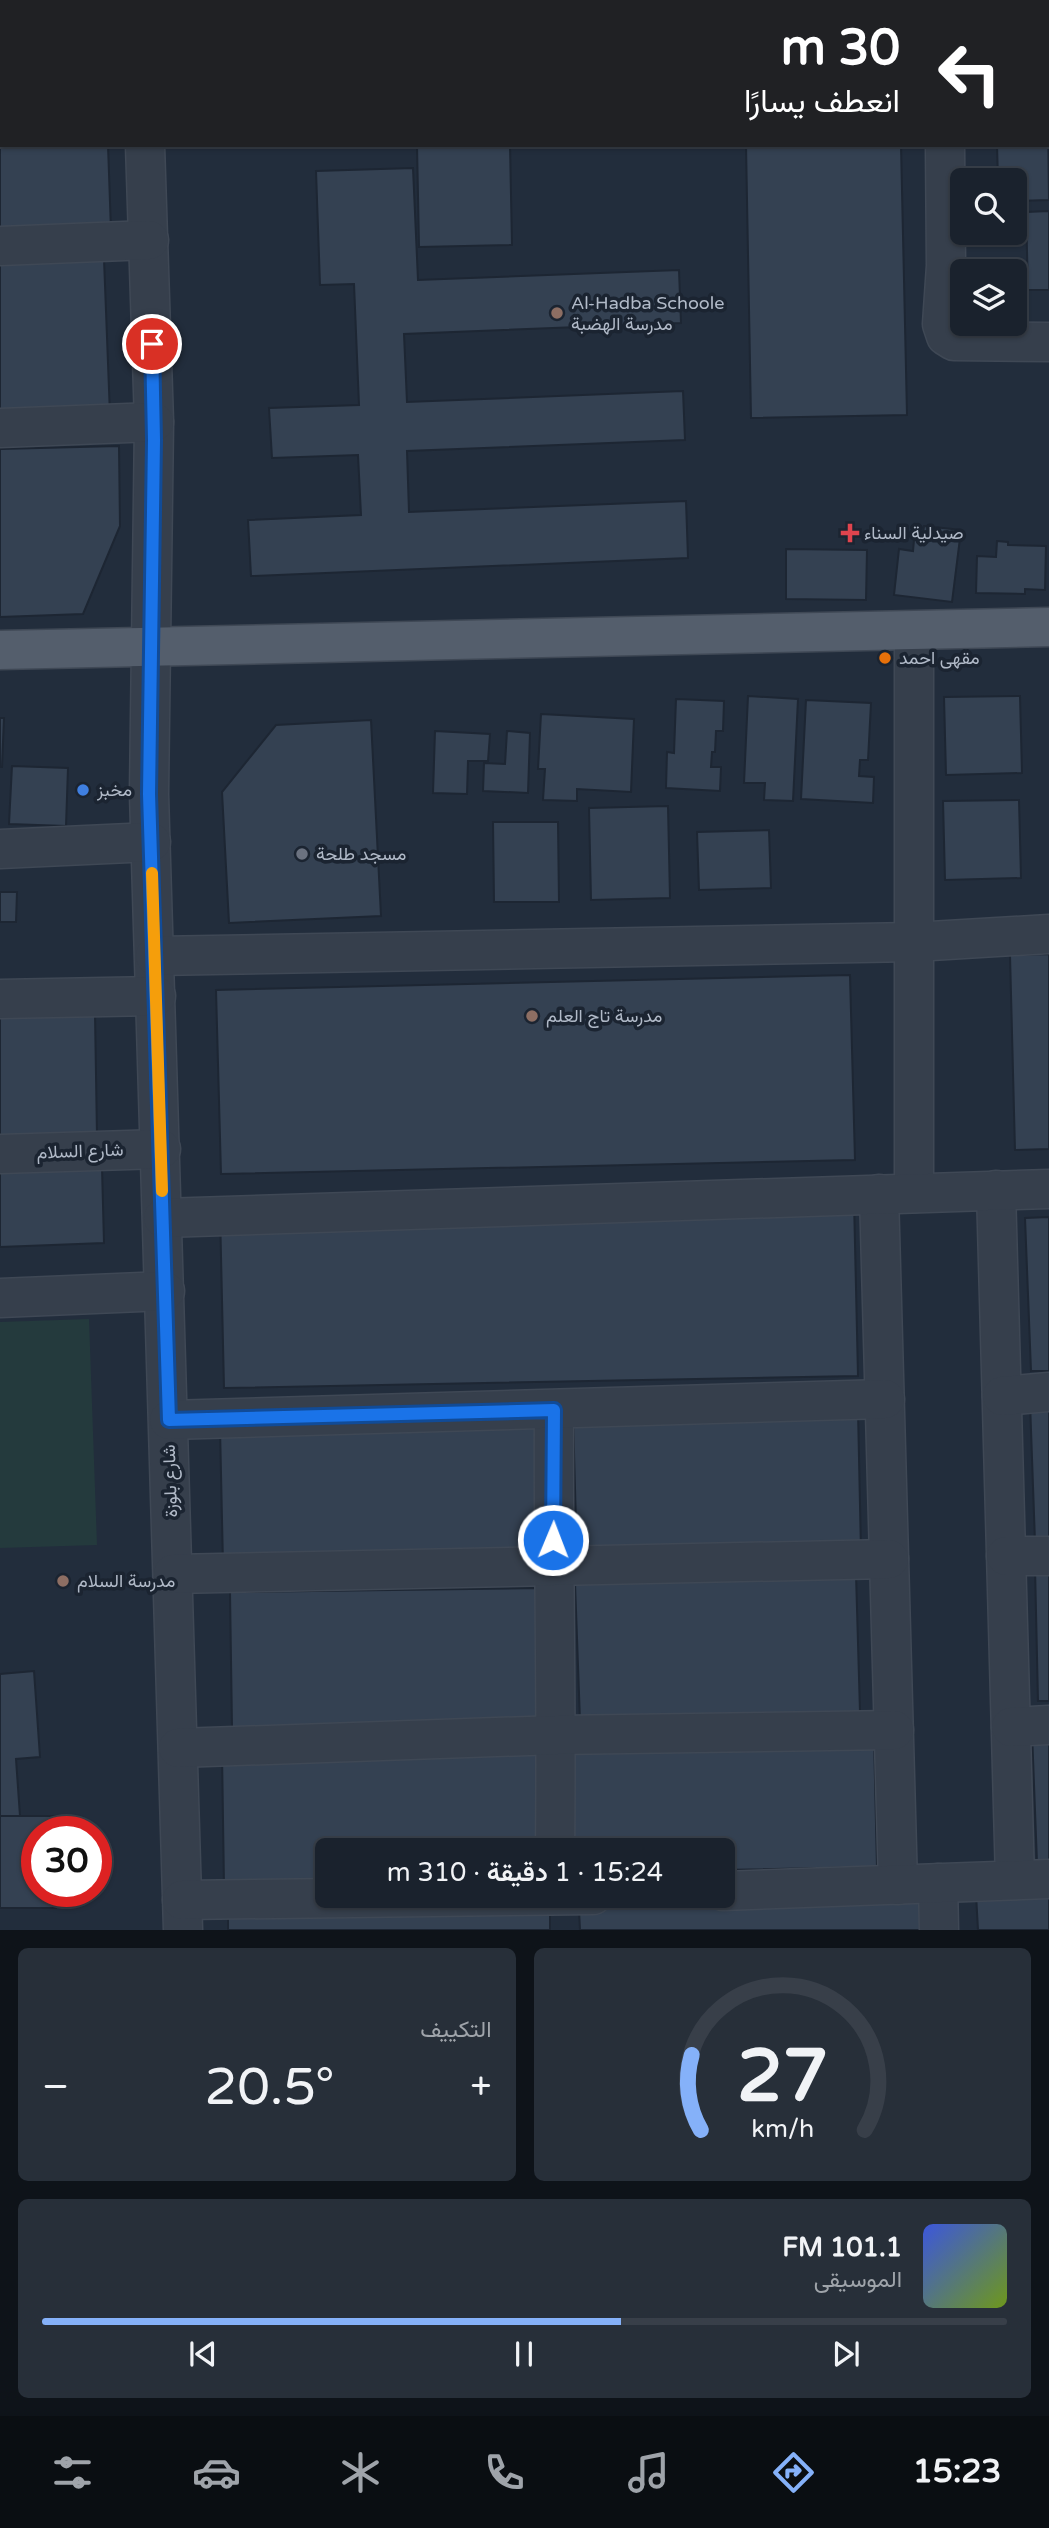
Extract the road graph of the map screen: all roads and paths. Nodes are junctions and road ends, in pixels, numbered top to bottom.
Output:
1 (145, 147) edge
2 (945, 147) edge
3 (149, 240) junction
4 (0, 246) edge
5 (1049, 342) edge
6 (154, 422) junction
7 (0, 428) edge
8 (1049, 628) edge
9 (914, 631) junction
10 (152, 646) junction
11 (0, 650) edge
12 (151, 833) junction
13 (0, 849) edge
14 (1049, 934) edge
15 (914, 942) junction
16 (155, 956) junction
17 (156, 996) junction
18 (0, 999) edge
19 (160, 1149) junction
20 (0, 1154) edge
21 (1049, 1189) edge
22 (996, 1191) junction
23 (897, 1193) junction
24 (163, 1218) junction
25 (165, 1291) junction
26 (0, 1298) edge
27 (1049, 1392) edge
28 (1002, 1396) junction
29 (885, 1399) junction
30 (554, 1410) junction
31 (169, 1420) junction
32 (1006, 1556) junction
33 (1049, 1556) edge
34 (889, 1559) junction
35 (553, 1566) junction
36 (173, 1574) junction
37 (1049, 1726) edge
38 (1011, 1727) junction
39 (894, 1730) junction
40 (557, 1735) junction
41 (178, 1748) junction
42 (555, 1838) edge
43 (1032, 1880) edge
44 (938, 1883) junction
45 (898, 1885) junction
46 (735, 1891) edge
47 (509, 1908) edge
48 (182, 1915) edge
49 (939, 1930) edge

1 - 3 street, شارع بلوزة
2 - 5 street
3 - 4 street
3 - 6 street, شارع بلوزة
6 - 7 street
6 - 10 street, شارع بلوزة
8 - 9 main road
9 - 10 main road
9 - 15 street
10 - 11 main road
10 - 12 street, شارع بلوزة
12 - 13 street
12 - 16 street, شارع بلوزة
14 - 15 street
15 - 16 street
15 - 23 street
16 - 17 street, شارع بلوزة
17 - 18 street
17 - 19 street, شارع بلوزة
19 - 20 street, شارع السلام
19 - 24 street, شارع بلوزة
21 - 22 street
22 - 23 street
22 - 28 street
23 - 24 street
23 - 29 street
24 - 25 street, شارع بلوزة
25 - 26 street
25 - 31 street, شارع بلوزة
27 - 28 street
28 - 32 street
29 - 30 street
29 - 34 street
30 - 31 street
30 - 35 street
31 - 36 street, شارع بلوزة
32 - 33 street
32 - 38 street
34 - 35 street
34 - 39 street
35 - 36 street
35 - 40 street
36 - 41 street, شارع بلوزة
37 - 38 street
38 - 43 street
39 - 40 street
39 - 45 street
40 - 41 street
40 - 42 street
41 - 48 street, شارع بلوزة
43 - 44 street
44 - 45 street
44 - 49 street
45 - 46 street
47 - 48 street

